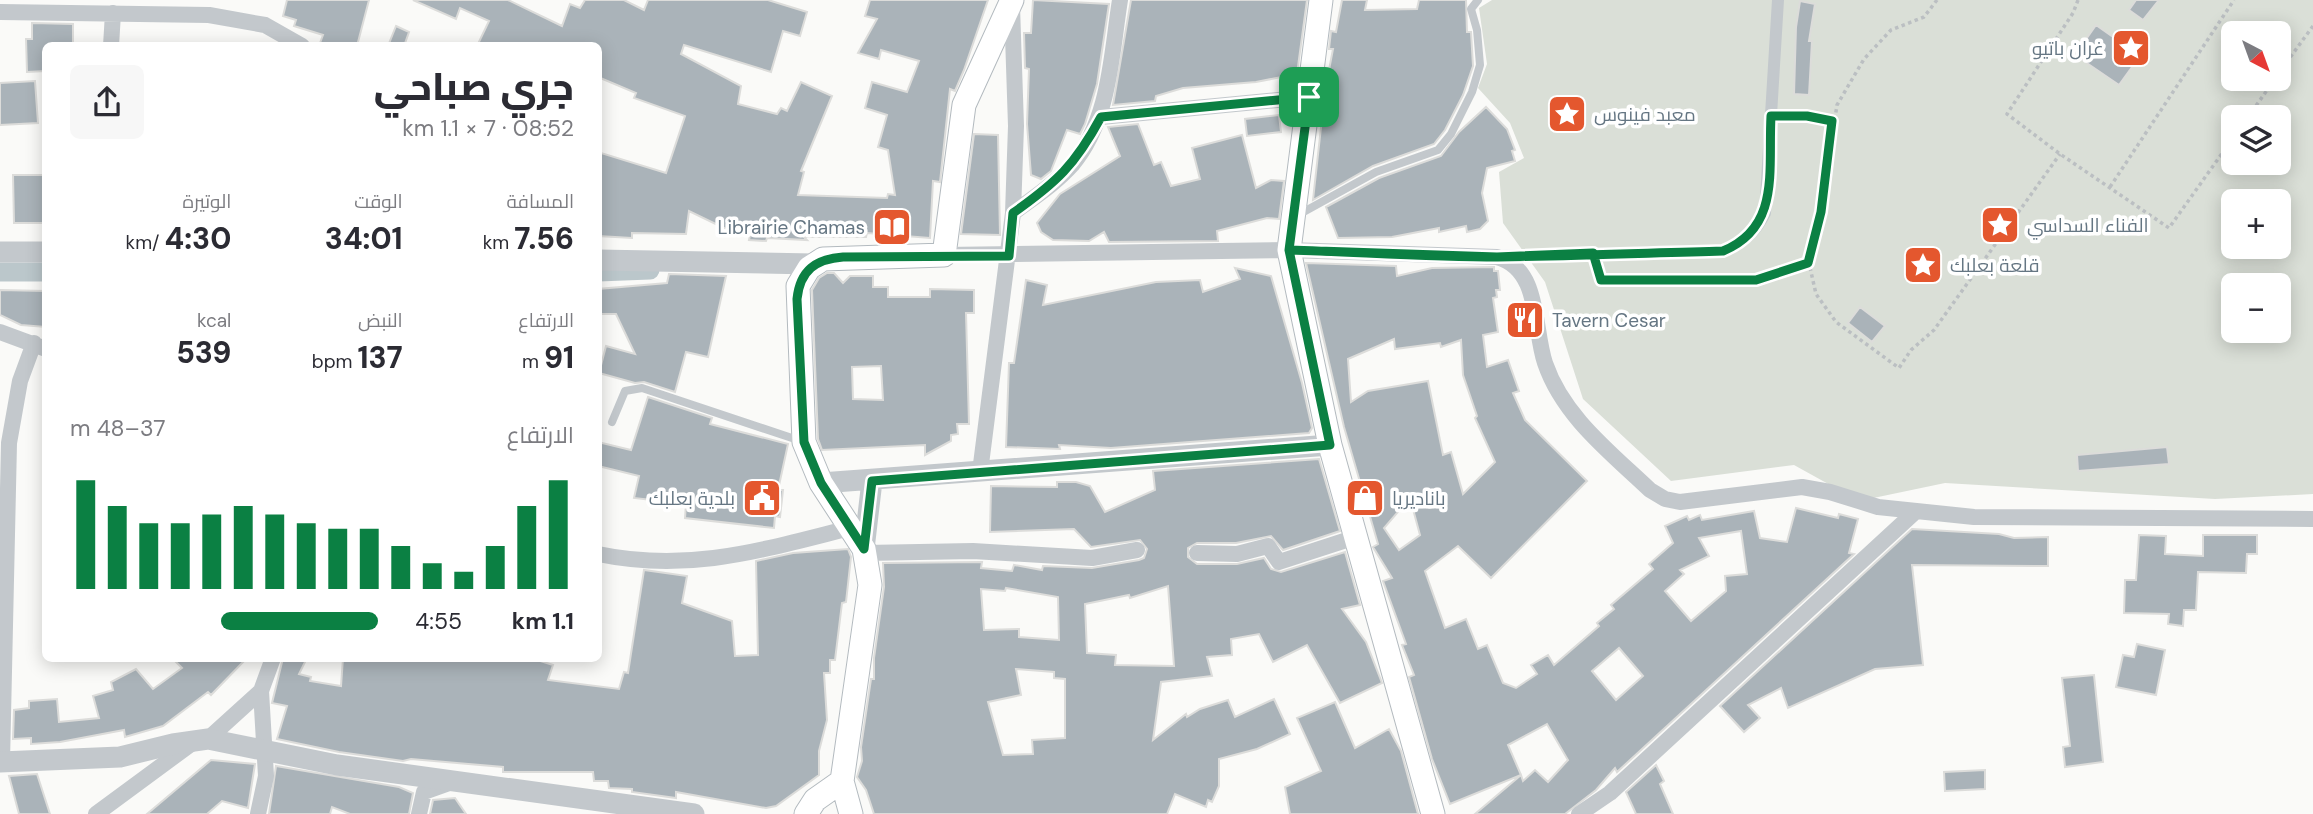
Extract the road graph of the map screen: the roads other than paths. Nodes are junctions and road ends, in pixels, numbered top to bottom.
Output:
1 (1012, 0) edge
2 (1120, 0) edge
3 (1321, 0) edge
4 (1478, 0) edge
5 (1778, 0) edge
6 (103, 9) edge
7 (0, 12) edge
8 (110, 42) edge
9 (295, 42) edge
10 (1309, 97) junction
11 (1101, 117) junction
12 (1013, 213) junction
13 (1293, 218) junction
14 (1289, 250) junction
15 (0, 252) edge
16 (42, 253) edge
17 (944, 255) junction
18 (1009, 256) junction
19 (1497, 257) junction
20 (602, 260) edge
21 (813, 264) junction
22 (0, 332) edge
23 (40, 346) edge
24 (612, 422) dead end
25 (804, 442) junction
26 (1330, 445) junction
27 (979, 472) junction
28 (872, 481) junction
29 (821, 483) junction
30 (1916, 511) junction
31 (2313, 519) edge
32 (850, 528) junction
33 (1356, 537) junction
34 (1137, 550) dead end
35 (865, 551) junction
36 (1197, 553) dead end
37 (602, 555) edge
38 (272, 662) edge
39 (261, 691) junction
40 (203, 739) junction
41 (265, 750) junction
42 (1, 762) edge
43 (457, 780) junction
44 (842, 781) junction
45 (96, 814) edge
46 (258, 814) edge
47 (419, 814) edge
48 (694, 814) edge
49 (806, 814) edge
50 (851, 814) edge
51 (1433, 814) edge
52 (1579, 814) edge

1 - 12 street
1 - 17 main road
2 - 11 street
3 - 10 main road
4 - 13 lane
5 - 19 street
6 - 7 street
6 - 8 street
6 - 9 street
10 - 11 street
10 - 13 main road
11 - 12 street
12 - 18 street
13 - 14 main road
14 - 18 street
14 - 19 street
14 - 26 main road
15 - 16 street
17 - 18 street
17 - 21 main road
18 - 27 street
19 - 30 street
20 - 21 street
21 - 25 main road
22 - 23 street
23 - 42 street
24 - 25 lane
25 - 29 main road
26 - 27 street
26 - 33 main road
27 - 28 street
28 - 29 street
28 - 35 street
29 - 32 main road
30 - 31 street
30 - 52 street
32 - 35 main road
32 - 37 street
33 - 36 street
33 - 51 main road
34 - 35 street
35 - 44 main road
38 - 39 street
39 - 40 street
39 - 41 street
40 - 41 street
40 - 42 street
40 - 45 street
41 - 43 street
41 - 46 street
43 - 47 street
43 - 48 street
44 - 49 main road
44 - 50 main road

